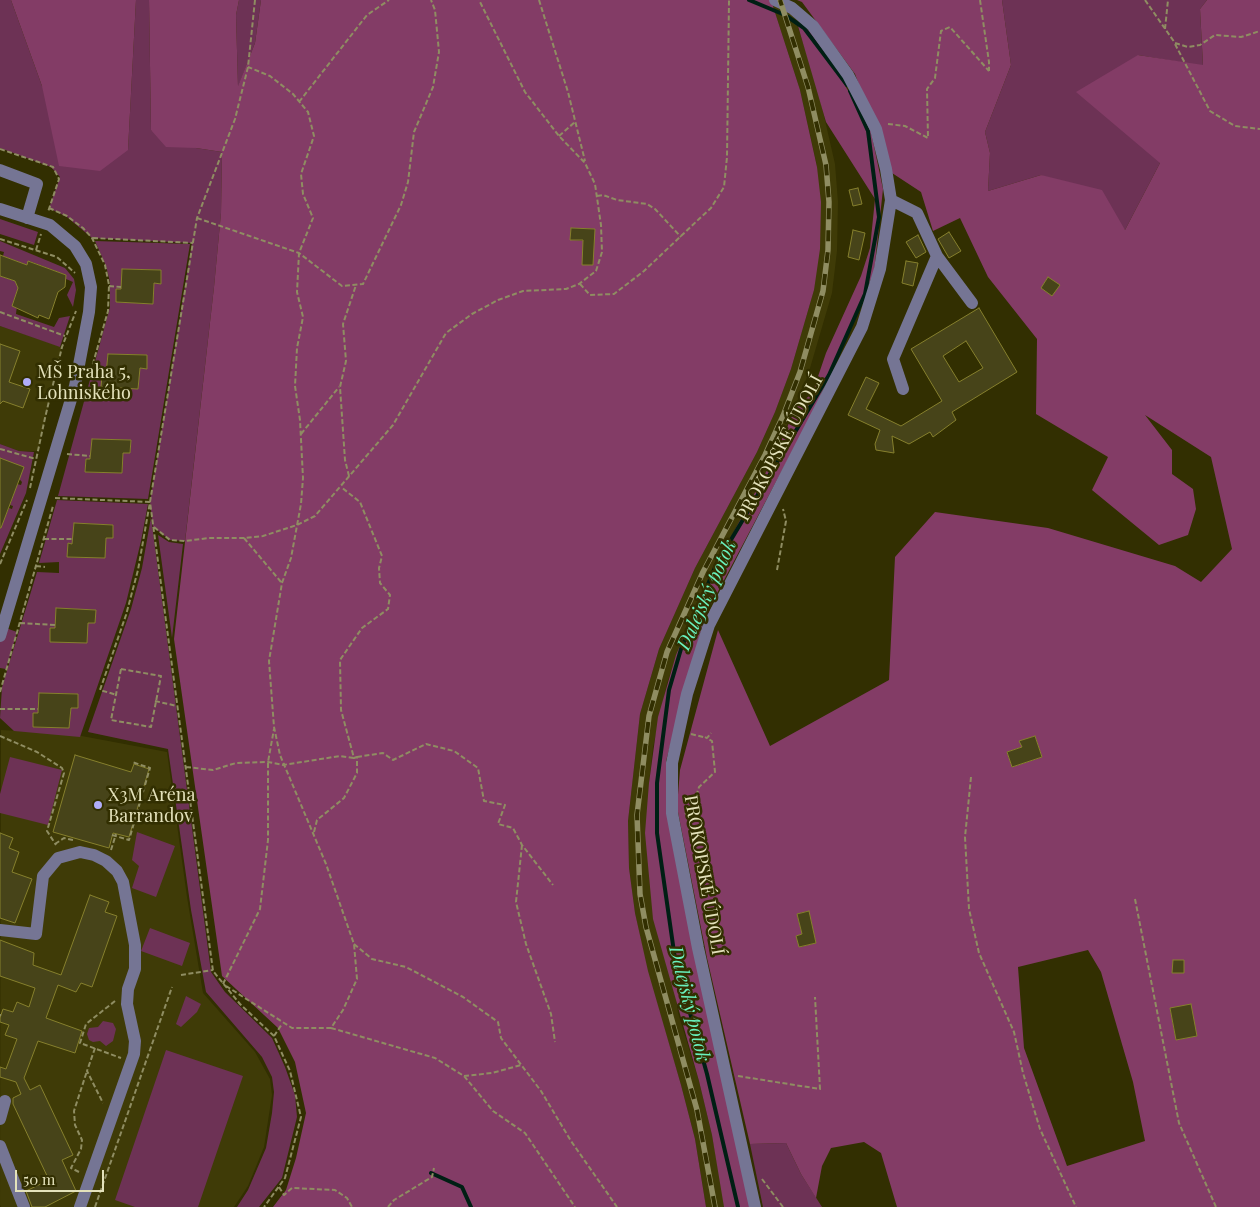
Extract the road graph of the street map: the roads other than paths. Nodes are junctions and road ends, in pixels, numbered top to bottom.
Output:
1 (775, 0) edge
2 (0, 170) edge
3 (891, 200) junction
4 (0, 209) edge
5 (27, 218) junction
6 (937, 256) junction
7 (972, 303) dead end
8 (903, 389) dead end
9 (4, 607) edge
10 (0, 636) edge
11 (0, 930) edge
12 (5, 1101) dead end
13 (0, 1119) edge
14 (0, 1146) edge
15 (24, 1207) edge
16 (80, 1207) edge
17 (754, 1207) edge

1 - 3 street, PROKOPSKÉ ÚDOLÍ
2 - 5 street
3 - 6 street
3 - 17 street, PROKOPSKÉ ÚDOLÍ
4 - 5 street
5 - 9 street
6 - 7 street
6 - 8 street
9 - 10 street
11 - 16 street
12 - 13 street
14 - 15 street

